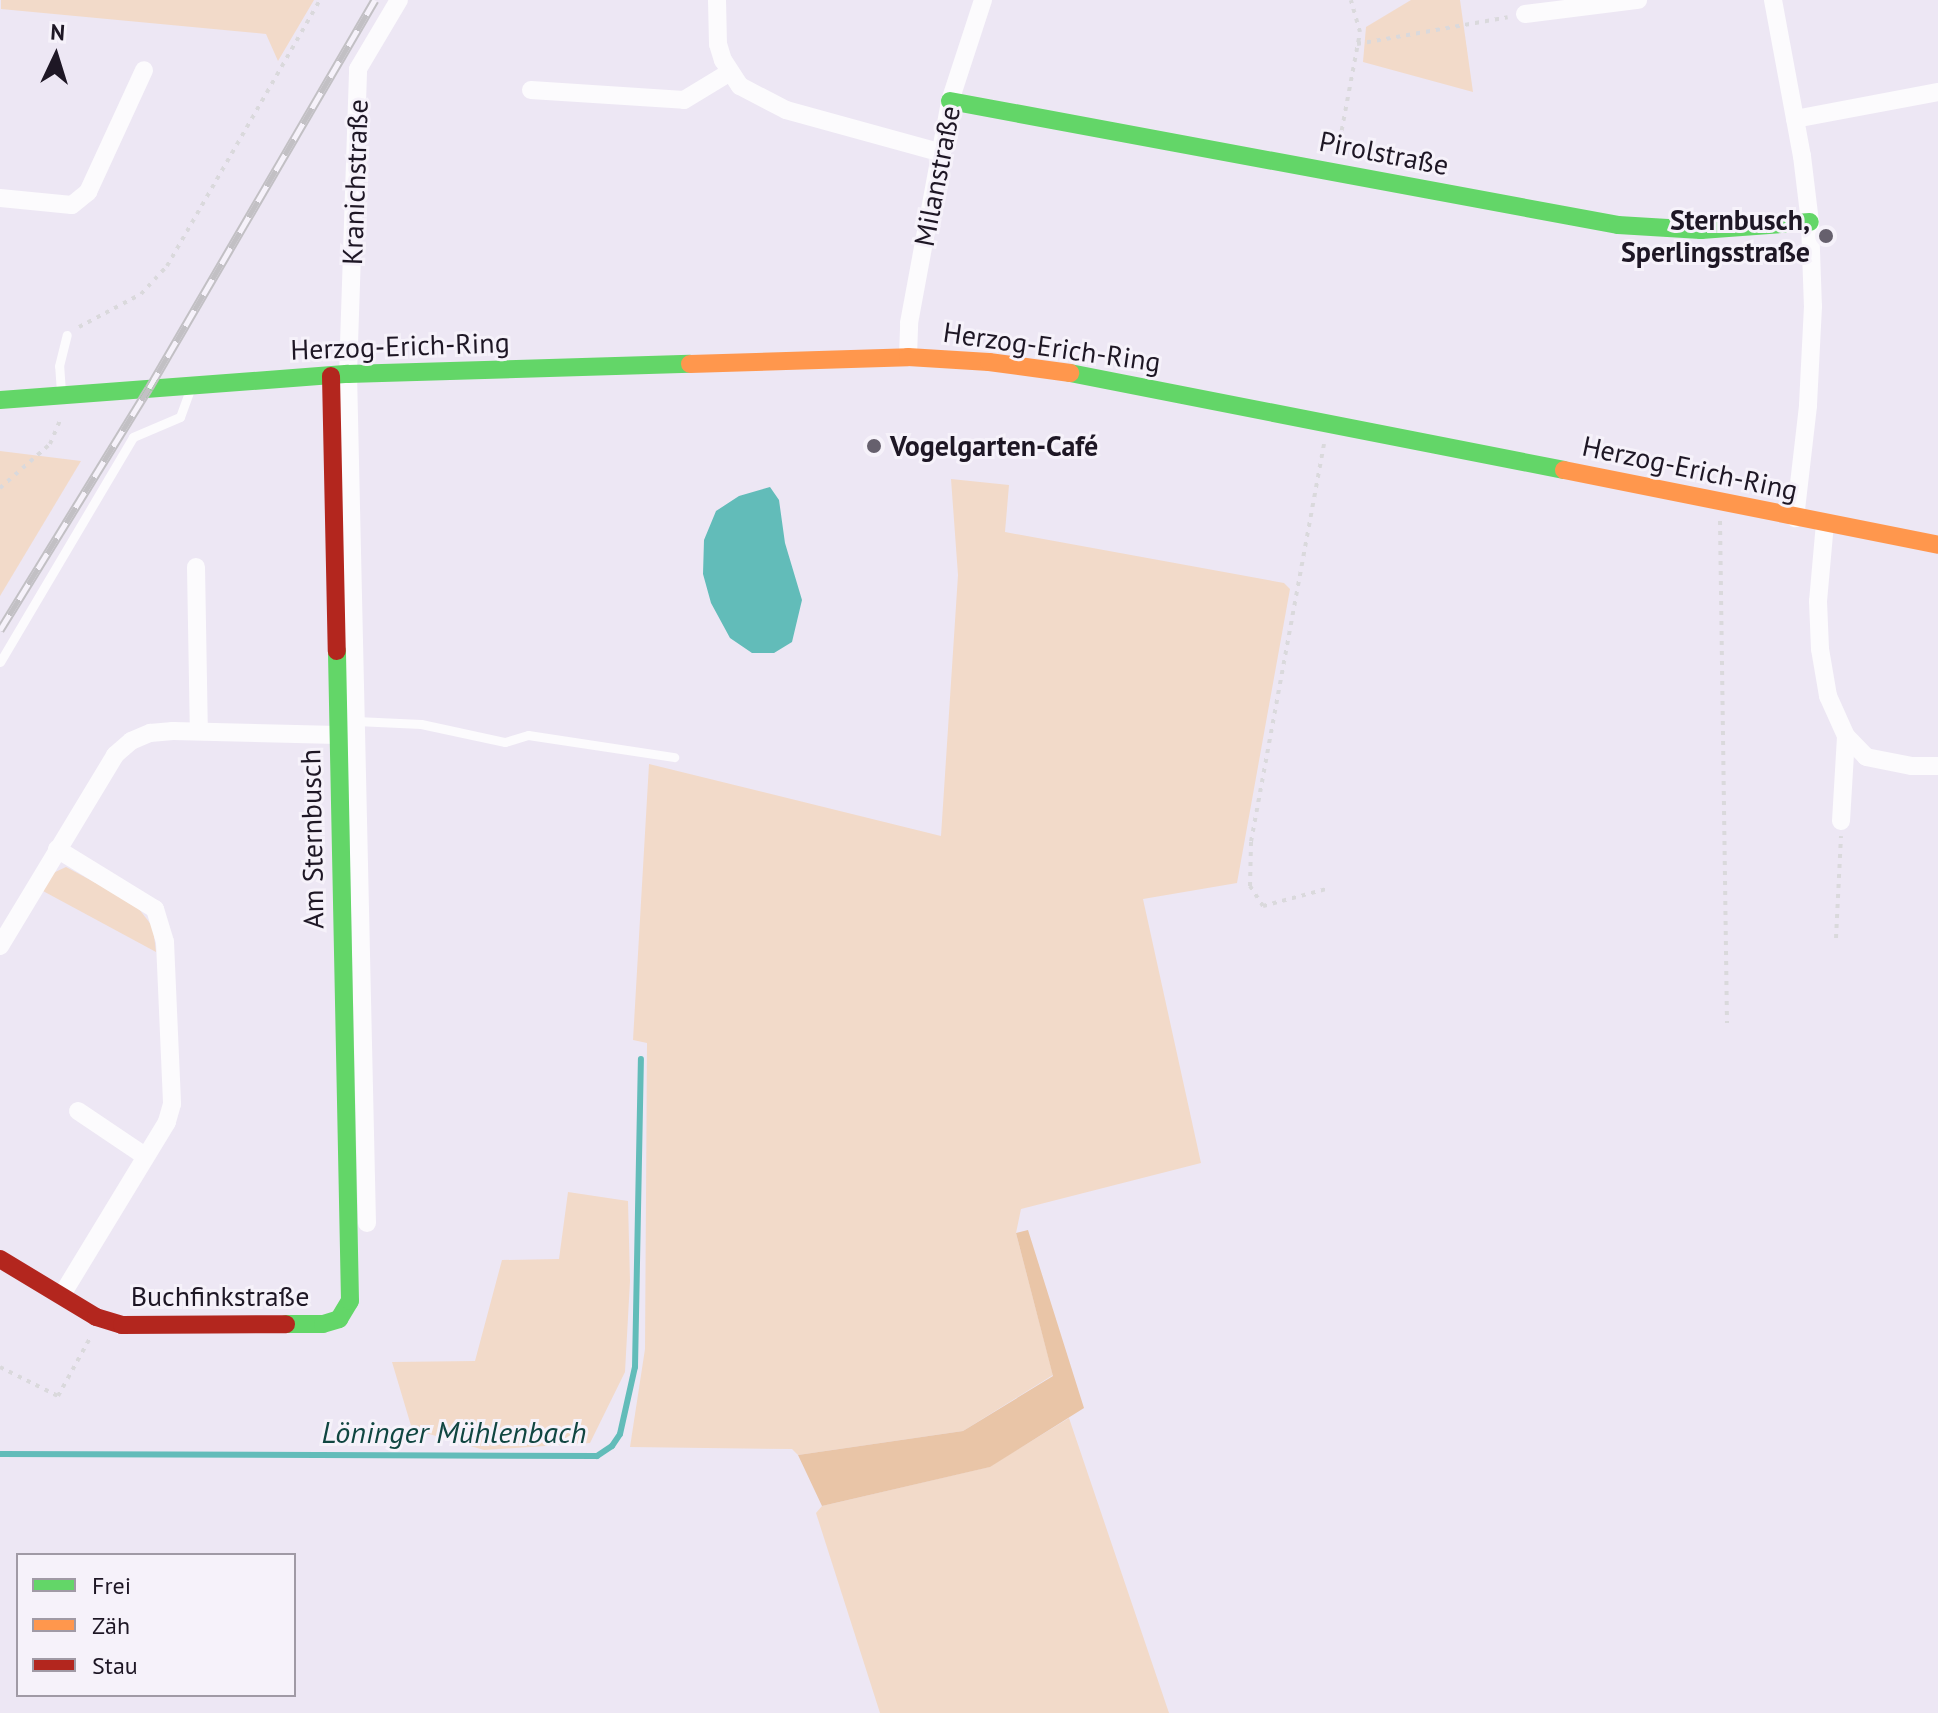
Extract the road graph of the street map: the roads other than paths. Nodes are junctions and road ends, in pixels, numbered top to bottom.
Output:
1 (399, 0) edge
2 (717, 0) edge
3 (983, 0) edge
4 (1638, 0) edge
5 (1773, 0) edge
6 (1525, 14) road end
7 (144, 70) dead end
8 (730, 72) junction
9 (531, 90) dead end
10 (1938, 92) edge
11 (950, 101) junction
12 (1795, 119) junction
13 (942, 153) junction
14 (0, 198) edge
15 (1810, 222) junction
16 (67, 335) road end
17 (908, 357) junction
18 (340, 375) junction
19 (192, 385) junction
20 (61, 395) junction
21 (0, 400) edge
22 (1795, 518) junction
23 (1825, 523) junction
24 (1938, 545) edge
25 (196, 567) dead end
26 (0, 662) edge
27 (356, 721) junction
28 (199, 731) junction
29 (338, 735) junction
30 (1846, 736) junction
31 (674, 757) dead end
32 (1938, 766) edge
33 (1841, 821) road end
34 (57, 849) junction
35 (352, 945) junction
36 (0, 946) edge
37 (78, 1111) dead end
38 (145, 1156) junction
39 (367, 1223) dead end
40 (0, 1259) edge
41 (62, 1295) junction
42 (350, 1301) joint

1 - 18 street, Kranichstraße
2 - 8 street
3 - 11 street, Milanstraße
4 - 6 street
5 - 12 street
7 - 14 street
8 - 9 street
8 - 13 street
10 - 12 street
11 - 13 street, Milanstraße
11 - 15 street, Pirolstraße
12 - 15 street
13 - 17 street, Milanstraße
15 - 22 street
16 - 20 lane
17 - 18 street, Herzog-Erich-Ring
17 - 22 street, Herzog-Erich-Ring
18 - 19 street, Herzog-Erich-Ring
18 - 27 street, Am Sternbusch
18 - 29 street, Am Sternbusch
19 - 20 street, Herzog-Erich-Ring
19 - 26 lane
20 - 21 street, Herzog-Erich-Ring
22 - 23 street, Herzog-Erich-Ring
23 - 24 street, Herzog-Erich-Ring
23 - 30 street
25 - 28 street
27 - 31 lane
27 - 35 street, Am Sternbusch
28 - 29 street
28 - 34 street
29 - 35 street, Am Sternbusch
30 - 32 street
30 - 33 street
34 - 36 street
34 - 38 street
35 - 39 street, Am Sternbusch
35 - 42 street, Am Sternbusch
37 - 38 street
38 - 41 street
40 - 41 street, Buchfinkstraße
41 - 42 street, Buchfinkstraße

